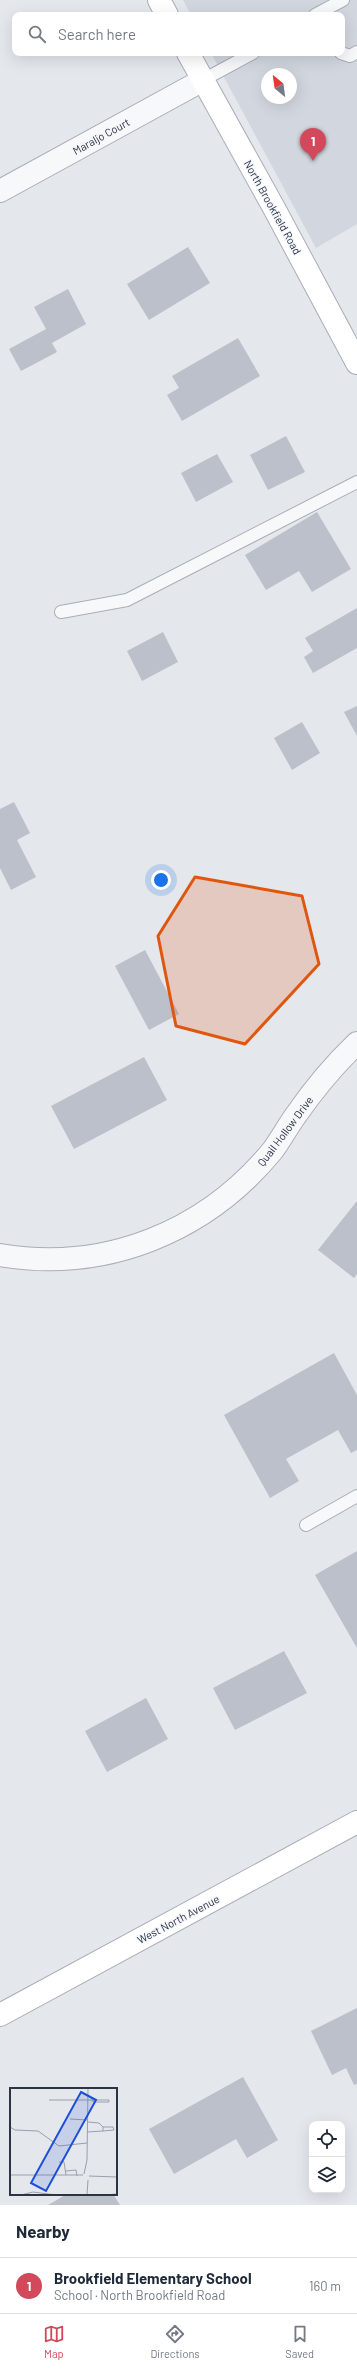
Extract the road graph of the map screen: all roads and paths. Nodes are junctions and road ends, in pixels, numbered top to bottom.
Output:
1 (159, 0) edge
2 (343, 0) edge
3 (165, 12) edge
4 (321, 12) edge
5 (357, 52) edge
6 (345, 54) edge
7 (190, 56) edge
8 (247, 56) edge
9 (203, 80) junction
10 (0, 191) edge
11 (357, 363) edge
12 (357, 482) edge
13 (61, 612) dead end
14 (357, 1043) edge
15 (0, 1255) edge
16 (357, 1496) edge
17 (306, 1525) dead end
18 (357, 1822) edge
19 (0, 2015) edge

1 - 3 main road
2 - 4 lane
5 - 6 lane
7 - 9 main road, North Brookfield Road
8 - 9 lane
9 - 10 street, Maraljo Court
9 - 11 main road, North Brookfield Road
12 - 13 lane
14 - 15 street, Quail Hollow Drive
16 - 17 lane
18 - 19 main road, West North Avenue

